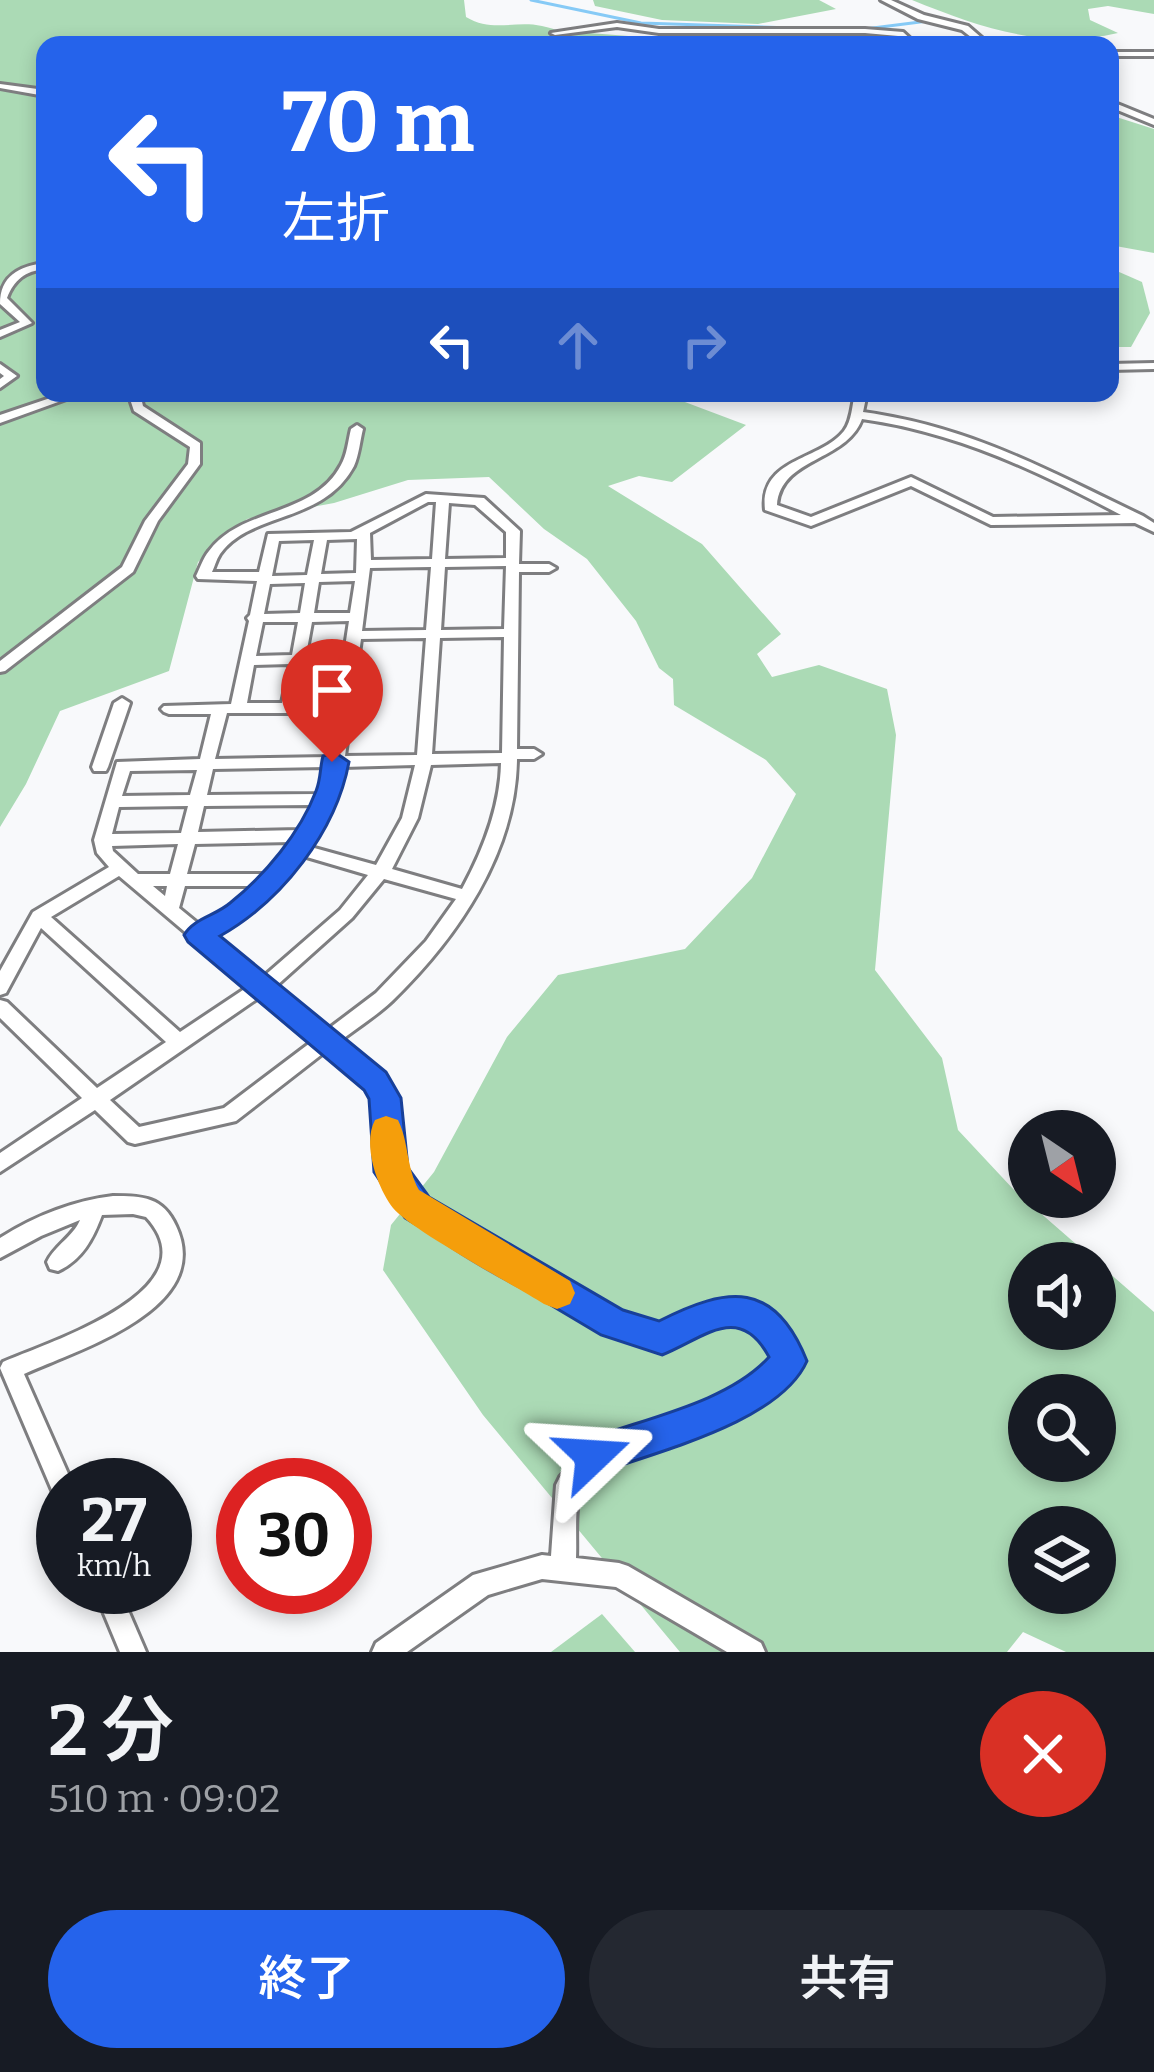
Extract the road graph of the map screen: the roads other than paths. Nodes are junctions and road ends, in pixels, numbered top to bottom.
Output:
1 (885, 0) edge
2 (933, 21) junction
3 (555, 33) dead end
4 (900, 34) junction
5 (902, 36) edge
6 (974, 36) edge
7 (1119, 54) edge
8 (1154, 54) edge
9 (0, 86) edge
10 (36, 92) edge
11 (1119, 110) edge
12 (1154, 123) edge
13 (36, 268) edge
14 (0, 334) edge
15 (1154, 366) edge
16 (1119, 367) edge
17 (0, 368) edge
18 (0, 385) edge
19 (50, 402) edge
20 (136, 402) edge
21 (860, 402) edge
22 (859, 415) junction
23 (0, 419) edge
24 (357, 429) dead end
25 (443, 499) junction
26 (1138, 519) junction
27 (1154, 528) edge
28 (363, 531) junction
29 (320, 536) junction
30 (439, 563) junction
31 (512, 565) junction
32 (549, 568) dead end
33 (363, 570) junction
34 (263, 578) junction
35 (312, 578) junction
36 (306, 617) junction
37 (254, 618) junction
38 (355, 626) junction
39 (511, 633) junction
40 (433, 635) junction
41 (351, 658) junction
42 (298, 660) junction
43 (246, 661) junction
44 (0, 668) edge
45 (122, 703) dead end
46 (229, 708) junction
47 (289, 708) junction
48 (344, 708) junction
49 (169, 709) dead end
50 (533, 754) dead end
51 (510, 756) junction
52 (424, 760) junction
53 (336, 762) junction
54 (208, 763) junction
55 (122, 766) junction
56 (326, 799) junction
57 (198, 801) junction
58 (112, 802) junction
59 (189, 837) junction
60 (102, 840) junction
61 (303, 842) junction
62 (380, 872) junction
63 (127, 874) junction
64 (178, 879) junction
65 (269, 880) junction
66 (467, 896) junction
67 (170, 910) junction
68 (39, 916) junction
69 (198, 935) junction
70 (0, 988) edge
71 (260, 988) junction
72 (0, 1007) edge
73 (329, 1040) junction
74 (178, 1042) junction
75 (96, 1097) junction
76 (0, 1164) edge
77 (94, 1210) junction
78 (0, 1249) edge
79 (58, 1262) dead end
80 (6, 1367) edge
81 (49, 1458) edge
82 (563, 1569) junction
83 (117, 1614) edge
84 (134, 1652) edge
85 (385, 1652) edge
86 (752, 1652) edge

1 - 2 street
2 - 4 street
2 - 6 street
3 - 4 street
4 - 5 street
7 - 8 street
9 - 10 street
11 - 12 street
13 - 14 street
15 - 16 street
17 - 18 street
19 - 23 street
20 - 44 street
21 - 22 street
22 - 26 street
22 - 26 street
24 - 34 street
25 - 28 street
25 - 30 street
25 - 31 street
26 - 27 street
28 - 29 street
28 - 33 street
29 - 34 street
29 - 35 street
30 - 31 street
30 - 33 street
30 - 40 street
31 - 32 street
31 - 39 street
33 - 35 street
33 - 38 street
34 - 35 street
34 - 37 street
35 - 36 street
36 - 37 street
36 - 38 street
36 - 42 street
37 - 43 street
38 - 40 street
38 - 41 street
39 - 40 street
39 - 51 street
40 - 52 street
41 - 42 street
41 - 48 street
42 - 43 street
42 - 47 street
43 - 46 street
45 - 55 street
46 - 47 street
46 - 49 street
46 - 54 street
47 - 48 street
48 - 53 street
50 - 51 street
51 - 52 street
51 - 66 street
52 - 53 street
52 - 62 street
53 - 54 street
53 - 56 street
54 - 55 street
54 - 57 street
55 - 58 street
56 - 57 street
56 - 61 street
57 - 58 street
57 - 59 street
58 - 60 street
59 - 60 street
59 - 61 street
59 - 64 street
60 - 63 street
61 - 62 street
61 - 65 street
62 - 66 street
62 - 71 street
63 - 64 street
63 - 67 street
63 - 68 street
64 - 65 street
64 - 67 street
65 - 69 street
66 - 73 street
67 - 69 street
68 - 70 street
68 - 74 street
69 - 71 street
71 - 73 street
71 - 74 street
72 - 75 street
73 - 75 street
73 - 82 street
74 - 75 street
75 - 76 street
77 - 78 street
77 - 79 street
77 - 80 street
80 - 81 street
82 - 85 street
82 - 86 street
83 - 84 street

